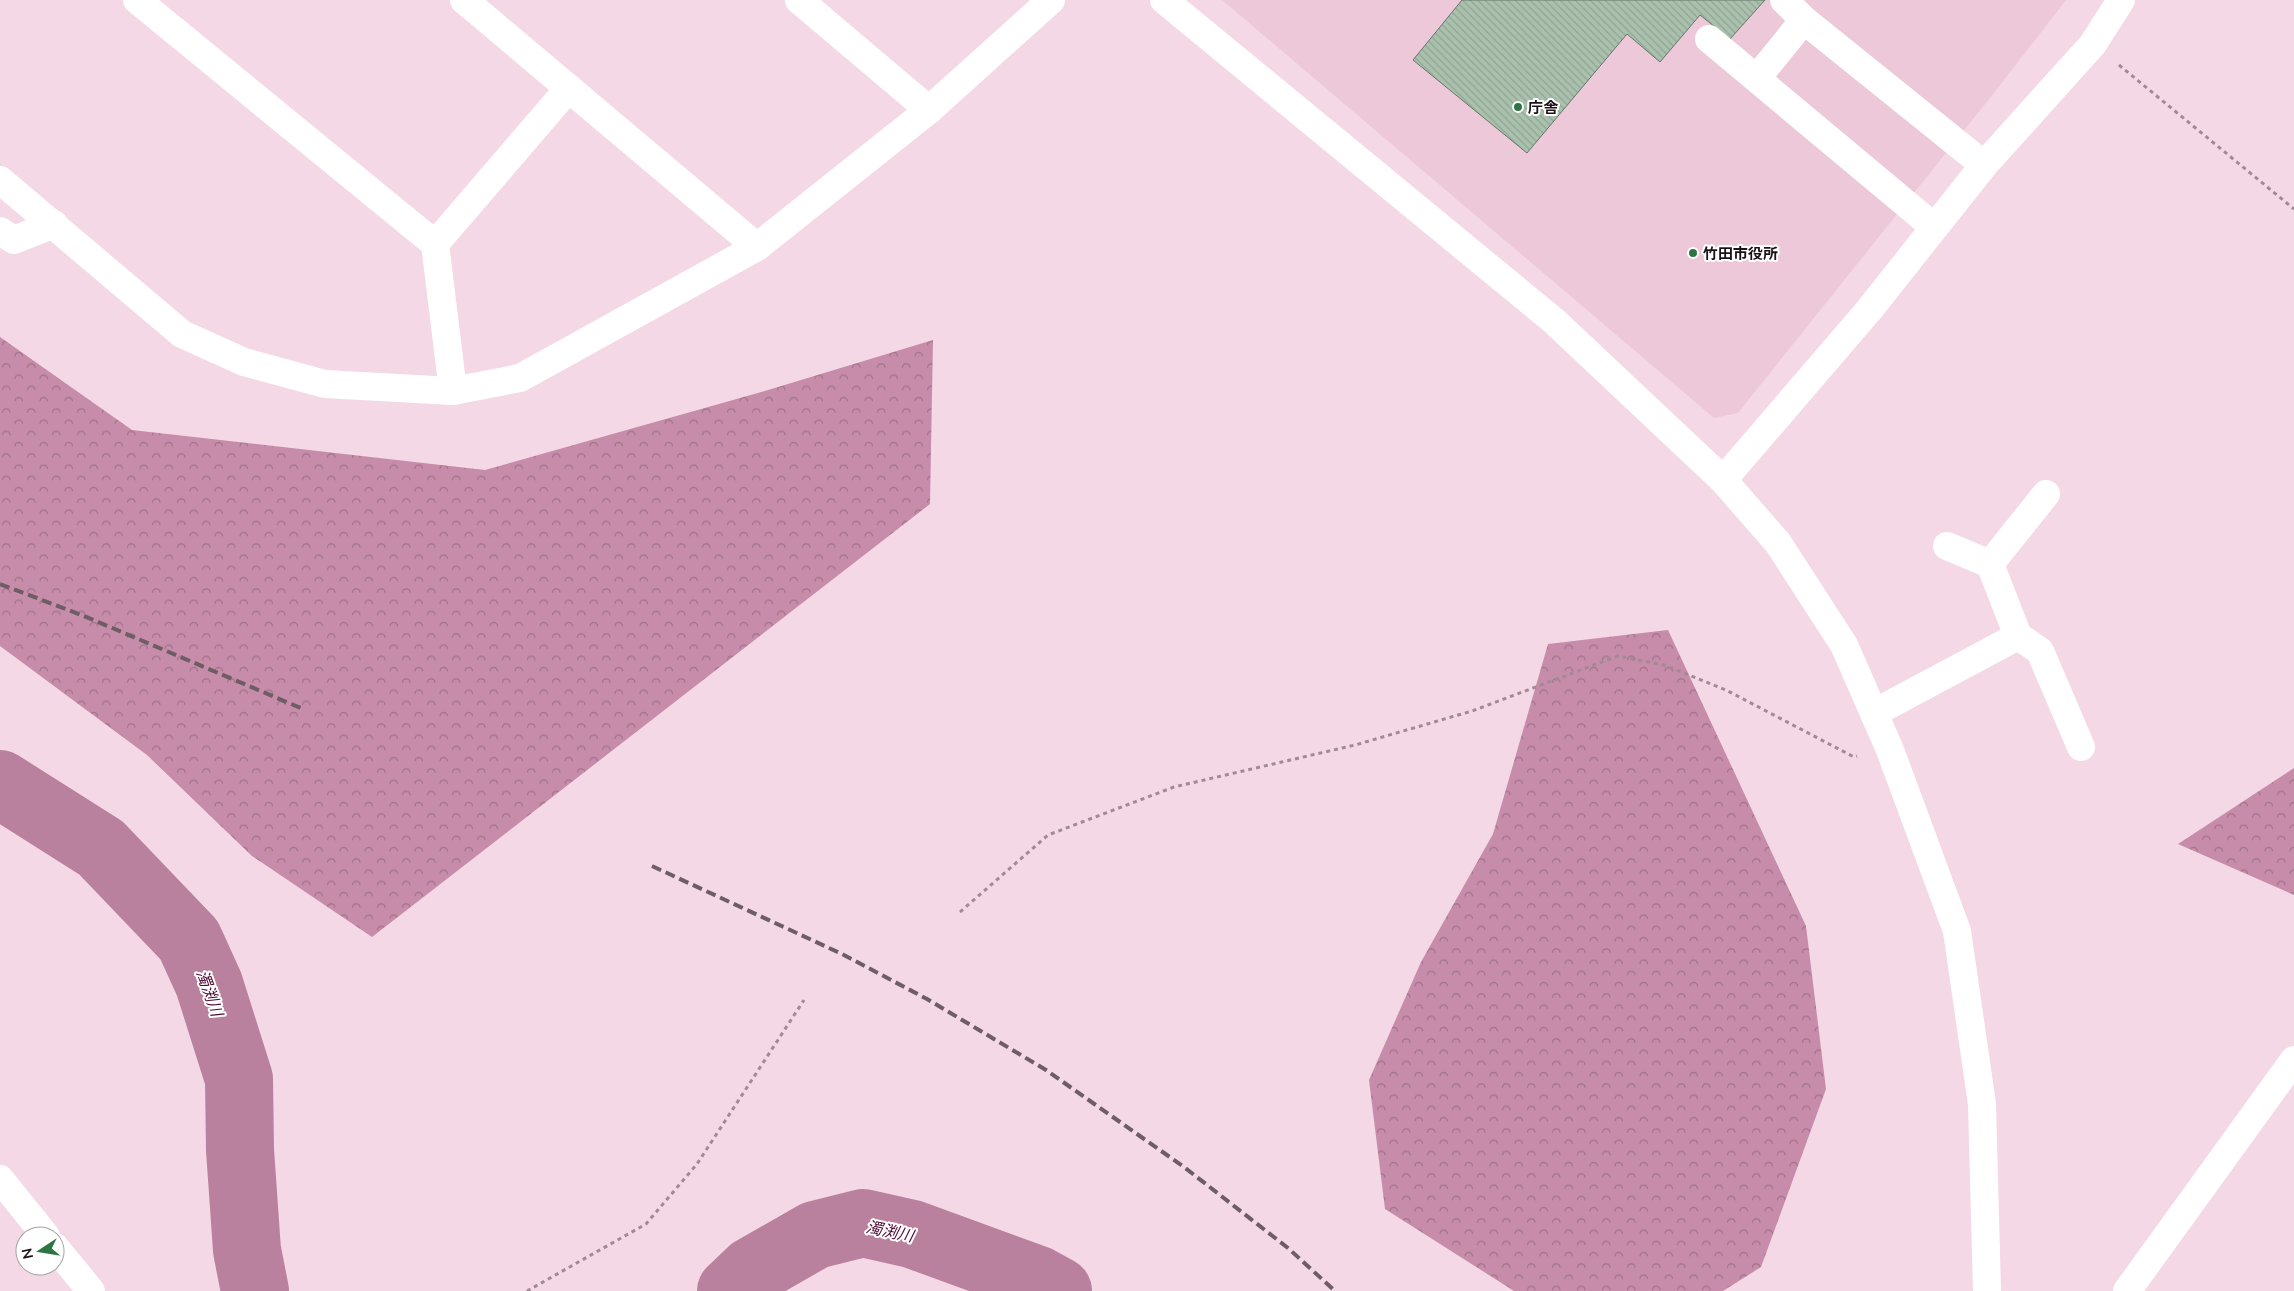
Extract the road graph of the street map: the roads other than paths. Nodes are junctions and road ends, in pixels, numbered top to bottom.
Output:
1 (136, 0) edge
2 (464, 0) edge
3 (799, 0) edge
4 (1051, 0) edge
5 (1164, 0) edge
6 (1784, 0) edge
7 (2121, 0) edge
8 (1804, 20) junction
9 (1709, 39) dead end
10 (1757, 78) junction
11 (569, 88) junction
12 (929, 110) junction
13 (1984, 166) junction
14 (0, 180) edge
15 (54, 224) junction
16 (1934, 227) junction
17 (0, 231) edge
18 (436, 244) junction
19 (757, 247) junction
20 (453, 390) junction
21 (1723, 480) junction
22 (2046, 494) dead end
23 (1947, 546) dead end
24 (1990, 564) junction
25 (2018, 636) junction
26 (1874, 713) junction
27 (2081, 747) dead end
28 (2294, 1060) edge
29 (0, 1180) edge
30 (38, 1226) edge
31 (65, 1259) edge
32 (91, 1291) edge
33 (1987, 1291) edge
34 (2127, 1291) edge

1 - 18 main road
2 - 11 main road
3 - 12 main road
4 - 12 main road
5 - 21 main road
6 - 8 main road
7 - 13 main road
8 - 10 main road
8 - 13 main road
9 - 10 main road
10 - 16 main road
11 - 18 main road
11 - 19 main road
12 - 19 main road
13 - 16 main road
14 - 15 main road
15 - 17 main road
15 - 20 main road
16 - 21 main road
18 - 20 main road
19 - 20 main road
21 - 26 main road
22 - 24 main road
23 - 24 main road
24 - 25 main road
25 - 26 main road
25 - 27 main road
26 - 33 main road
28 - 34 main road
29 - 30 main road
31 - 32 main road

